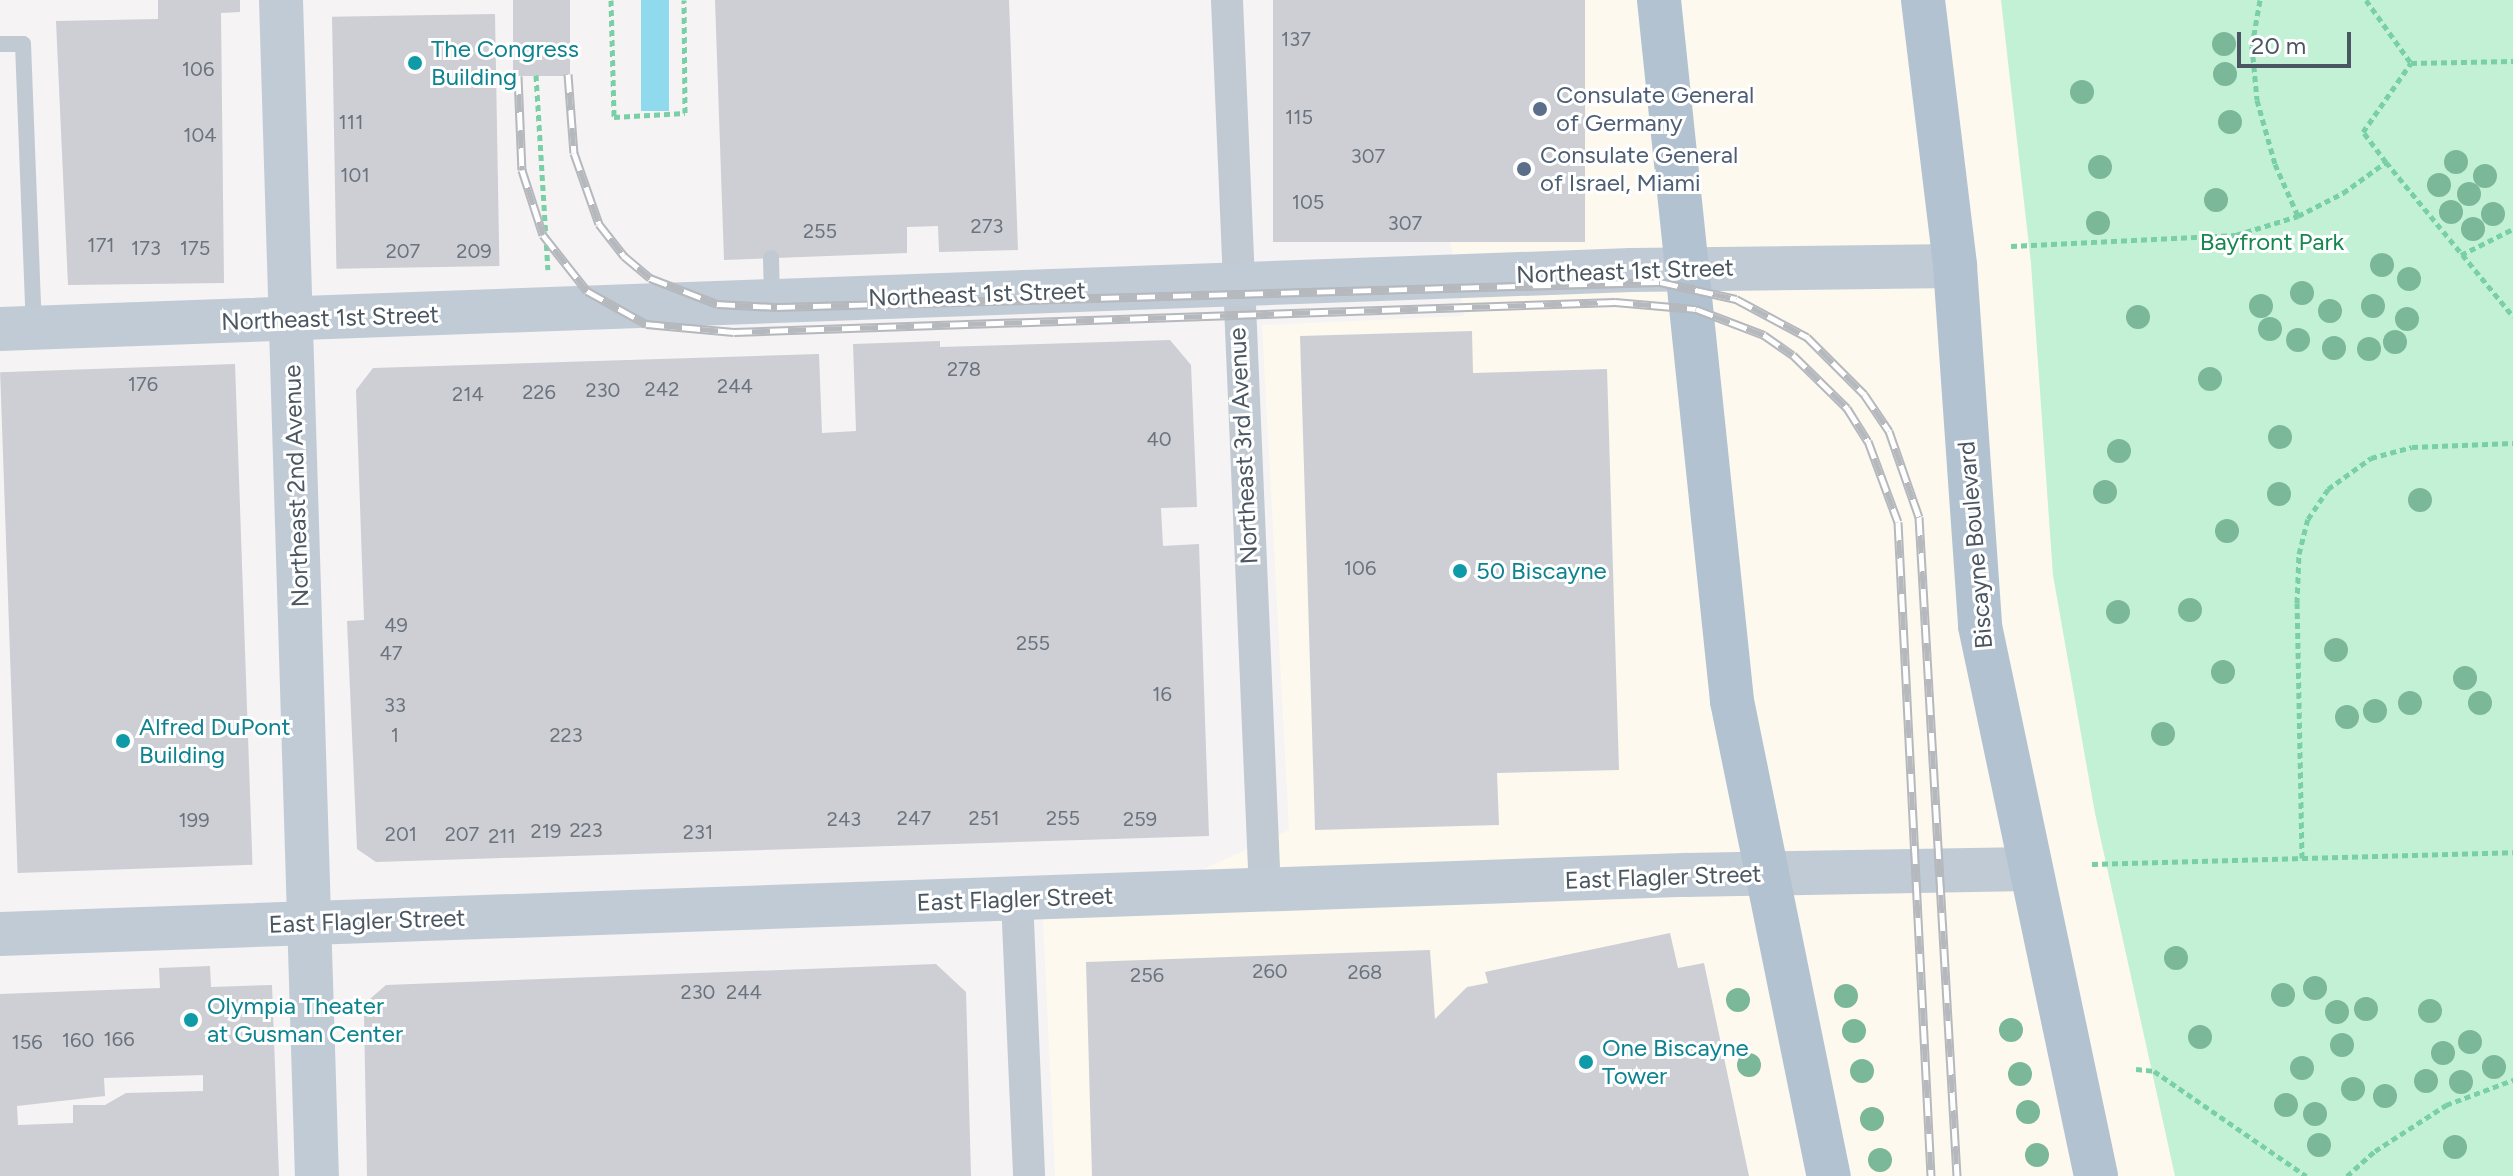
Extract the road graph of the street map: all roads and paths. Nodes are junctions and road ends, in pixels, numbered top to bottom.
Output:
1 (281, 0) edge
2 (611, 0) edge
3 (684, 0) edge
4 (1227, 0) edge
5 (1659, 0) edge
6 (1923, 0) edge
7 (2260, 0) edge
8 (2370, 1) edge
9 (0, 44) edge
10 (2513, 61) edge
11 (2411, 63) junction
12 (536, 75) dead end
13 (2386, 162) junction
14 (2298, 216) junction
15 (2513, 229) edge
16 (2011, 246) dead end
17 (2461, 255) junction
18 (771, 258) dead end
19 (1955, 266) junction
20 (1690, 268) junction
21 (548, 274) dead end
22 (1235, 284) junction
23 (772, 302) junction
24 (2513, 316) edge
25 (291, 319) junction
26 (17, 329) edge
27 (2513, 443) edge
28 (2513, 852) edge
29 (2302, 858) junction
30 (2092, 864) dead end
31 (2030, 869) junction
32 (1765, 874) junction
33 (1265, 891) junction
34 (1017, 899) junction
35 (309, 923) junction
36 (0, 934) edge
37 (2136, 1069) dead end
38 (2513, 1080) edge
39 (317, 1176) edge
40 (1029, 1176) edge
41 (1829, 1176) edge
42 (2096, 1176) edge
43 (2306, 1176) edge
44 (2347, 1176) edge

1 - 25 main road, Northeast 2nd Avenue
2 - 3 path
4 - 22 street, Northeast 3rd Avenue
5 - 20 main road
6 - 19 main road, Biscayne Boulevard
7 - 14 path
8 - 11 path
9 - 26 lane
10 - 11 path
11 - 13 path
12 - 21 path
13 - 14 path
13 - 17 path
14 - 16 path
15 - 17 path
17 - 24 path
18 - 23 lane
19 - 20 main road, Northeast 1st Street
19 - 31 main road, Biscayne Boulevard
20 - 22 main road, Northeast 1st Street
20 - 32 main road
22 - 23 main road, Northeast 1st Street
22 - 33 street, Northeast 3rd Avenue
23 - 25 main road, Northeast 1st Street
25 - 26 main road, Northeast 1st Street
25 - 35 main road, Northeast 2nd Avenue
27 - 29 path
28 - 29 path
29 - 30 path
31 - 32 main road, East Flagler Street
31 - 42 main road, Biscayne Boulevard
32 - 33 main road, East Flagler Street
32 - 41 main road
33 - 34 main road, East Flagler Street
34 - 35 main road, East Flagler Street
34 - 40 street
35 - 36 main road, East Flagler Street
35 - 39 main road, Northeast 2nd Avenue
37 - 43 path
38 - 44 path

